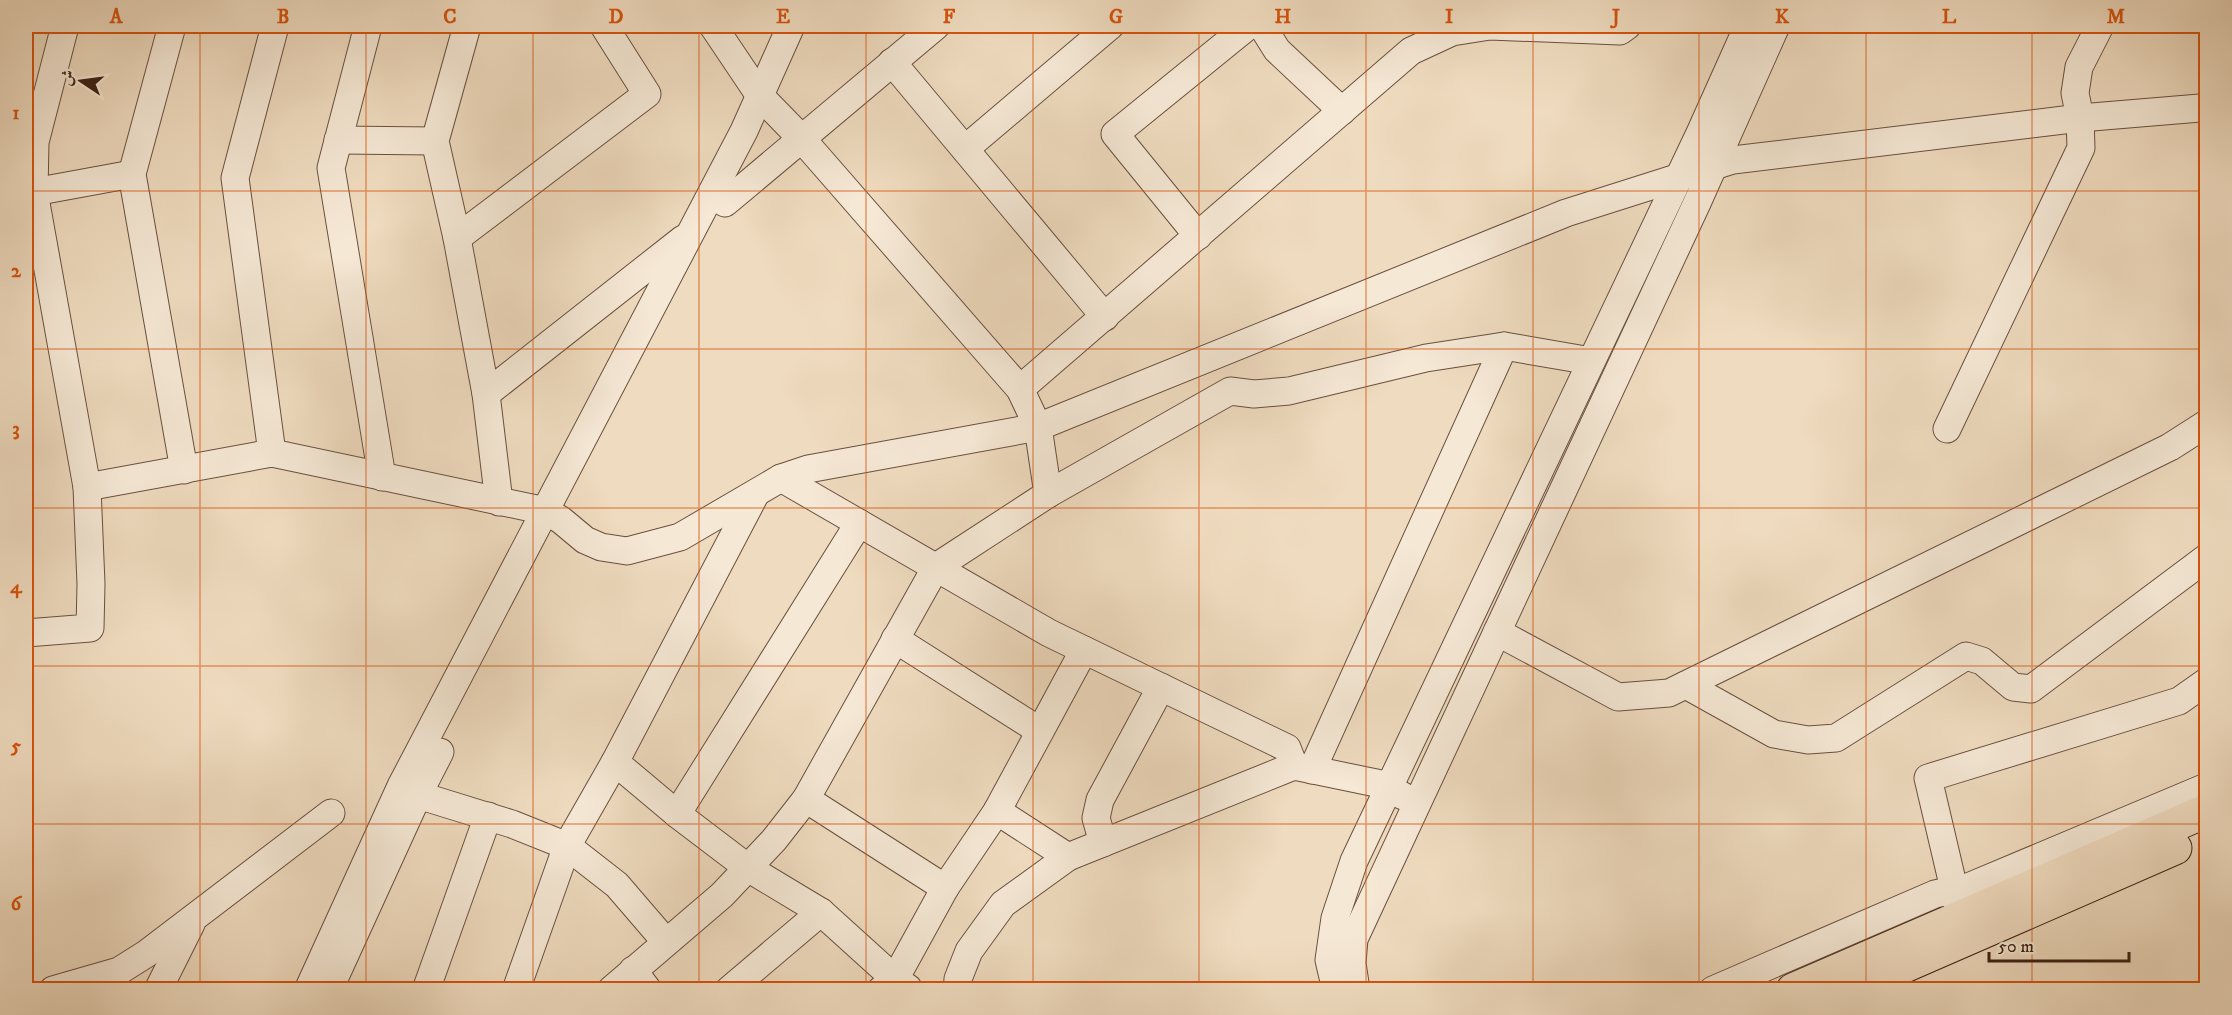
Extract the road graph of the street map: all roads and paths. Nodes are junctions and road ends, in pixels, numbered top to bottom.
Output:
1 (65, 26) edge
2 (172, 26) edge
3 (275, 26) edge
4 (368, 26) edge
5 (467, 26) edge
6 (604, 26) edge
7 (713, 26) edge
8 (791, 26) edge
9 (807, 26) edge
10 (936, 26) edge
11 (1110, 26) edge
12 (1248, 26) edge
13 (1262, 26) edge
14 (1627, 26) edge
15 (1748, 26) edge
16 (1776, 26) edge
17 (2100, 26) edge
18 (892, 62) junction
19 (765, 101) junction
20 (2206, 109) edge
21 (1342, 111) junction
22 (2080, 118) junction
23 (31, 128) edge
24 (801, 138) junction
25 (338, 140) junction
26 (435, 141) junction
27 (965, 149) junction
28 (1713, 166) junction
29 (132, 174) junction
30 (1679, 177) junction
31 (34, 192) junction
32 (725, 203) junction
33 (692, 232) junction
34 (1198, 236) junction
35 (457, 238) junction
36 (1105, 317) junction
37 (1504, 346) junction
38 (1592, 362) junction
39 (1020, 389) junction
40 (486, 394) junction
41 (2206, 424) edge
42 (1038, 427) junction
43 (1947, 429) dead end
44 (272, 453) junction
45 (184, 470) junction
46 (382, 477) junction
47 (781, 478) junction
48 (87, 487) junction
49 (756, 494) junction
50 (1048, 494) junction
51 (499, 502) junction
52 (553, 515) junction
53 (859, 523) junction
54 (2206, 558) edge
55 (936, 567) junction
56 (1497, 632) junction
57 (26, 633) edge
58 (895, 639) junction
59 (1084, 650) junction
60 (2206, 682) edge
61 (1686, 685) junction
62 (1161, 687) junction
63 (1040, 730) junction
64 (615, 762) junction
65 (1303, 768) junction
66 (2206, 787) edge
67 (1388, 788) junction
68 (410, 790) junction
69 (806, 799) junction
70 (1417, 804) junction
71 (997, 811) junction
72 (2206, 811) edge
73 (331, 813) dead end
74 (677, 814) junction
75 (488, 816) junction
76 (2206, 834) edge
77 (1103, 843) junction
78 (567, 846) junction
79 (1068, 858) junction
80 (748, 868) junction
81 (945, 888) junction
82 (1958, 903) junction
83 (821, 912) junction
84 (194, 917) junction
85 (666, 942) junction
86 (640, 980) edge
87 (895, 986) edge
88 (53, 990) edge
89 (158, 990) edge
90 (308, 990) edge
91 (329, 990) edge
92 (426, 990) edge
93 (516, 990) edge
94 (610, 990) edge
95 (729, 990) edge
96 (957, 990) edge
97 (1336, 990) edge
98 (1356, 990) edge
99 (1713, 990) edge
100 (1793, 990) edge
101 (1850, 990) edge

1 - 23 street
2 - 29 street
3 - 44 street
4 - 25 street
5 - 26 street
6 - 35 street
7 - 19 street
8 - 19 street
9 - 19 street
10 - 18 street
11 - 27 street
12 - 34 street
13 - 21 street
14 - 21 street
15 - 30 street
16 - 28 street
17 - 22 street
18 - 24 street
18 - 27 street
19 - 24 street
19 - 32 street
19 - 33 street
20 - 22 street
21 - 34 street
22 - 28 street
22 - 43 street
23 - 31 street
24 - 32 street
24 - 39 street
25 - 26 street
25 - 46 street
26 - 35 street
27 - 36 street
28 - 30 street
28 - 56 street
29 - 31 street
29 - 45 street
30 - 38 street
30 - 42 street
31 - 48 street
32 - 52 street
33 - 40 street
33 - 52 street
34 - 36 street
35 - 40 street
36 - 39 street
37 - 38 street
37 - 50 street
37 - 65 street
38 - 67 street
39 - 42 street
40 - 51 street
41 - 61 street
42 - 47 street
42 - 50 street
44 - 45 street
44 - 46 street
45 - 48 street
46 - 51 street
47 - 49 street
47 - 53 street
48 - 57 street
49 - 52 street
49 - 64 street
50 - 55 street
51 - 52 street
52 - 68 street
53 - 55 street
53 - 74 street
54 - 61 street
55 - 58 street
55 - 59 street
56 - 61 street
56 - 70 street
58 - 63 street
58 - 69 street
59 - 62 street
59 - 63 street
60 - 82 street
62 - 65 street
62 - 77 street
63 - 71 street
64 - 74 street
64 - 78 street
65 - 67 street
65 - 77 street
66 - 82 street
67 - 70 street
67 - 97 street
68 - 75 street
68 - 90 street
68 - 91 street
69 - 80 street
69 - 81 street
70 - 98 street
71 - 79 street
71 - 81 street
72 - 82 main road
73 - 84 street
74 - 80 street
75 - 78 street
75 - 92 street
76 - 101 main road
77 - 79 street
78 - 85 street
78 - 93 street
79 - 96 street
80 - 83 street
80 - 85 street
81 - 87 street
82 - 99 street
82 - 100 main road
83 - 87 street
83 - 95 street
84 - 88 street
84 - 89 street
85 - 86 street
86 - 94 street

